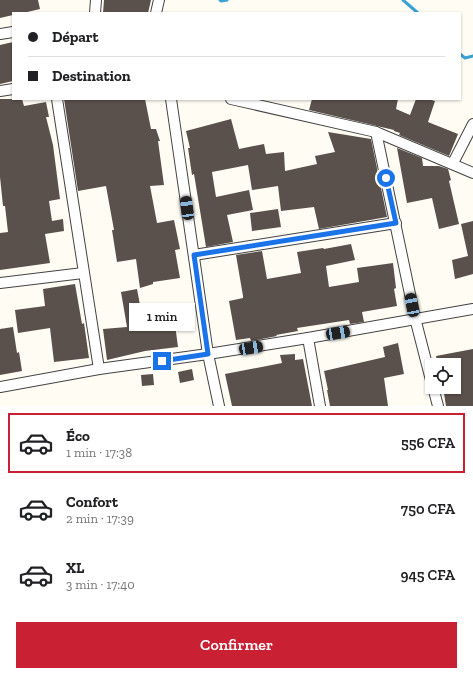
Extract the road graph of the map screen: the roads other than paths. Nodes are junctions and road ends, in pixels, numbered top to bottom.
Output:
1 (96, 0) edge
2 (159, 0) edge
3 (95, 12) edge
4 (156, 12) edge
5 (12, 32) edge
6 (0, 34) edge
7 (12, 89) edge
8 (0, 91) edge
9 (57, 100) edge
10 (171, 100) edge
11 (235, 100) edge
12 (473, 124) edge
13 (376, 132) junction
14 (453, 164) junction
15 (473, 173) edge
16 (396, 223) junction
17 (194, 255) junction
18 (83, 273) junction
19 (0, 283) edge
20 (473, 309) edge
21 (414, 318) junction
22 (308, 338) junction
23 (208, 354) junction
24 (425, 360) edge
25 (99, 370) junction
26 (0, 387) edge
27 (434, 394) edge
28 (219, 406) edge
29 (320, 406) edge
30 (438, 406) edge

1 - 3 street
2 - 4 street
5 - 6 street
7 - 8 street
9 - 18 street
10 - 17 street
11 - 13 street
12 - 14 street
13 - 14 street
13 - 16 street
14 - 15 street
16 - 17 street
16 - 21 street
17 - 23 street
18 - 19 street
18 - 25 street
20 - 21 street
21 - 22 street
21 - 24 street
22 - 23 street
22 - 29 street
23 - 25 street
23 - 28 street
25 - 26 street
27 - 30 street

